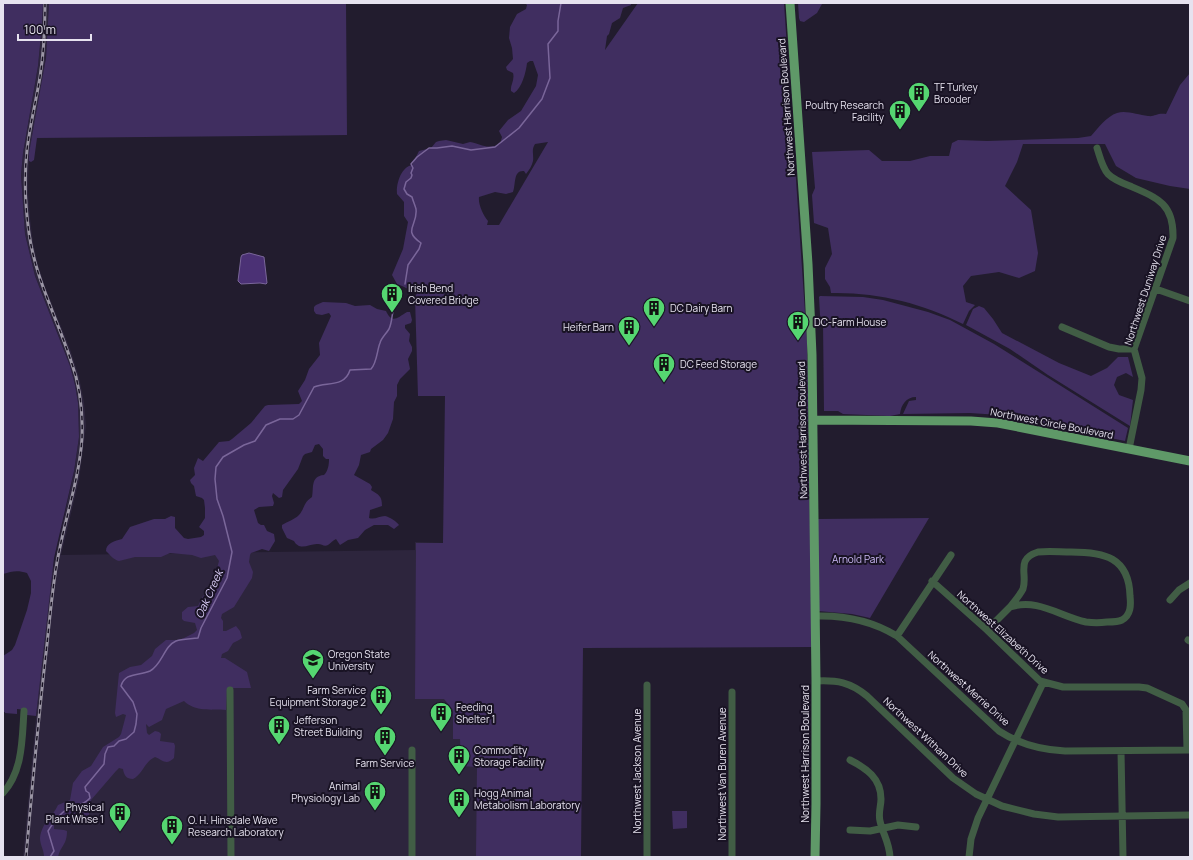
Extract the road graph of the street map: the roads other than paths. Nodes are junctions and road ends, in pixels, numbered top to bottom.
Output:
1 (790, 3) edge
2 (1097, 148) dead end
3 (1156, 289) junction
4 (1190, 301) edge
5 (1062, 327) dead end
6 (1134, 349) junction
7 (813, 420) junction
8 (1129, 449) junction
9 (1190, 461) edge
10 (951, 555) dead end
11 (932, 581) junction
12 (1190, 583) edge
13 (1022, 590) junction
14 (1170, 600) dead end
15 (1032, 604) junction
16 (1010, 607) junction
17 (815, 616) junction
18 (987, 630) junction
19 (897, 636) junction
20 (816, 681) junction
21 (1044, 682) junction
22 (647, 685) dead end
23 (230, 690) dead end
24 (732, 692) dead end
25 (24, 711) dead end
26 (1015, 740) junction
27 (412, 750) dead end
28 (1188, 750) edge
29 (1121, 751) junction
30 (850, 760) dead end
31 (3, 793) edge
32 (987, 799) junction
33 (1190, 815) edge
34 (1122, 816) junction
35 (916, 827) dead end
36 (882, 828) junction
37 (850, 830) dead end
38 (231, 857) edge
39 (412, 857) edge
40 (647, 857) edge
41 (732, 857) edge
42 (815, 857) edge
43 (890, 857) edge
44 (969, 857) edge
45 (1123, 857) edge

1 - 7 main road, Northwest Harrison Boulevard
2 - 3 street, Northwest Duniway Drive
3 - 4 street
3 - 6 street, Northwest Duniway Drive
5 - 6 street
6 - 8 street, Northwest Duniway Drive
7 - 8 main road, Northwest Circle Boulevard
7 - 17 main road, Northwest Harrison Boulevard
8 - 9 main road, Northwest Circle Boulevard
10 - 11 street
11 - 18 street, Northwest Elizabeth Drive
11 - 19 street
12 - 14 street
13 - 15 street
13 - 15 street
13 - 16 street
15 - 16 street
16 - 18 street
17 - 19 street, Northwest Merrie Drive
17 - 20 main road, Northwest Harrison Boulevard
18 - 21 street, Northwest Elizabeth Drive
19 - 26 street, Northwest Merrie Drive
20 - 32 street, Northwest Witham Drive
20 - 42 main road, Northwest Harrison Boulevard
21 - 26 street
21 - 28 street, Northwest Elizabeth Drive
22 - 40 street, Northwest Jackson Avenue
23 - 38 street
24 - 41 street, Northwest Van Buren Avenue
25 - 31 street
26 - 29 street, Northwest Merrie Drive
26 - 32 street
27 - 39 street
28 - 29 street, Northwest Merrie Drive
29 - 34 street
30 - 36 street
32 - 34 street, Northwest Witham Drive
32 - 44 street
33 - 34 street, Northwest Witham Drive
34 - 45 street
35 - 36 street
36 - 37 street
36 - 43 street

